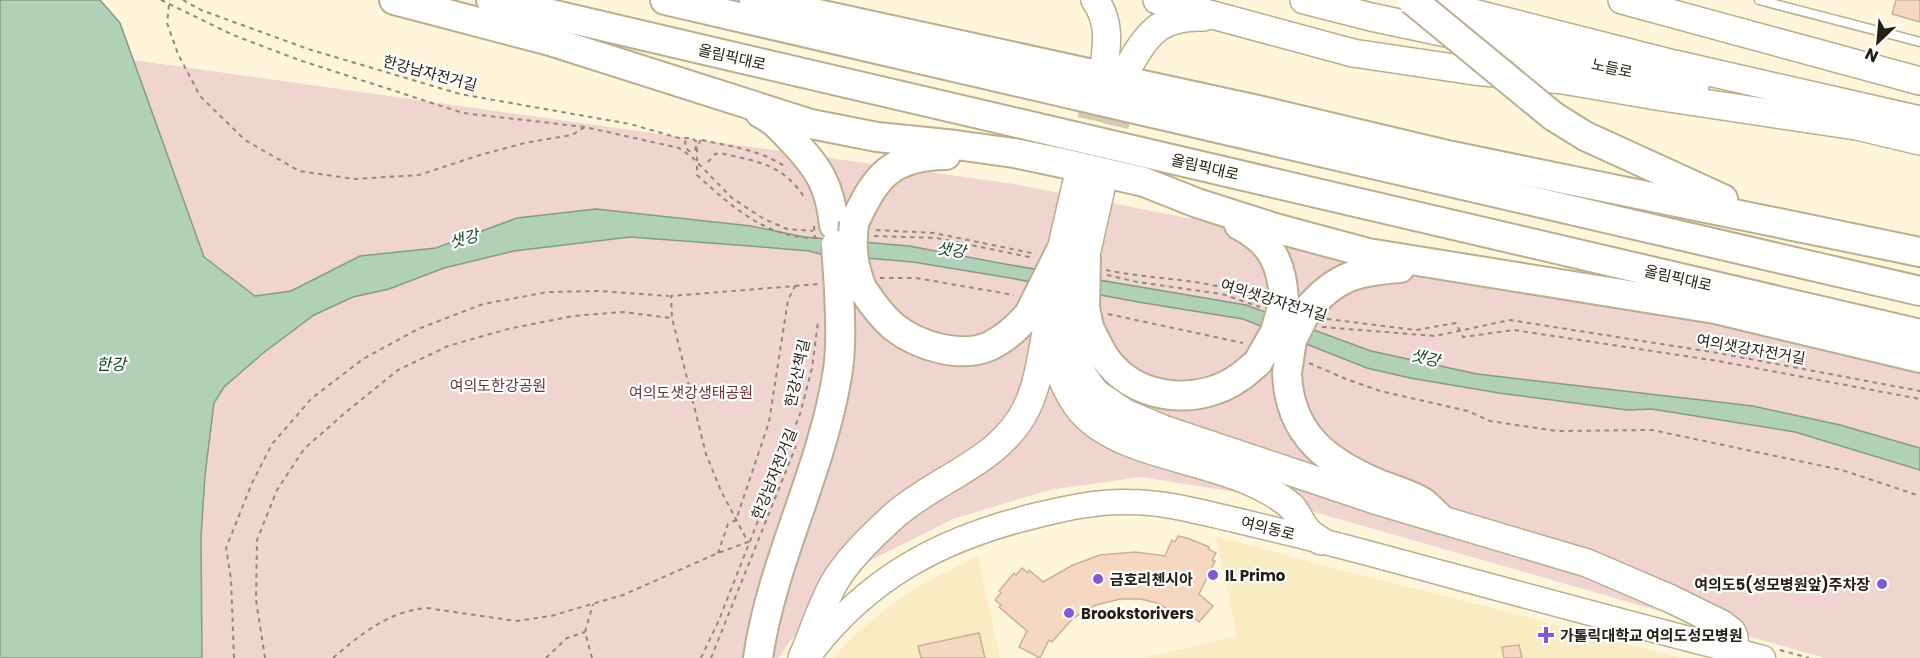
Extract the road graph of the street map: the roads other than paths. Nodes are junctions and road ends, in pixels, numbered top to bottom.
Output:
1 (394, 0) edge
2 (490, 0) edge
3 (665, 0) edge
4 (754, 0) edge
5 (1095, 0) edge
6 (1156, 0) edge
7 (1304, 0) edge
8 (1412, 0) edge
9 (1422, 0) edge
10 (1622, 0) edge
11 (1759, 0) edge
12 (1219, 17) junction
13 (1920, 42) edge
14 (1920, 81) edge
15 (726, 97) junction
16 (1920, 120) edge
17 (1856, 126) junction
18 (1920, 141) edge
19 (1014, 153) junction
20 (1089, 185) tunnel mouth
21 (1197, 203) junction
22 (1769, 220) junction
23 (835, 228) junction
24 (1920, 252) edge
25 (1083, 260) junction
26 (1432, 263) junction
27 (851, 285) junction
28 (1920, 291) edge
29 (1291, 310) junction
30 (1058, 318) junction
31 (1920, 334) edge
32 (1920, 358) edge
33 (1094, 392) junction
34 (1441, 519) junction
35 (1321, 541) junction
36 (770, 601) junction
37 (1735, 651) junction
38 (1770, 654) edge
39 (752, 658) edge
40 (758, 658) edge
41 (802, 658) edge
42 (807, 658) edge

1 - 15 highway
2 - 31 highway, 올림픽대로
3 - 28 highway
4 - 22 highway
5 - 12 main road
6 - 12 main road
7 - 17 main road, 노들로
8 - 22 highway, bridge
9 - 16 main road, 노들로
10 - 14 main road
11 - 13 lane
12 - 17 main road
15 - 19 highway
15 - 23 highway
17 - 18 main road, 노들로
19 - 21 highway
19 - 23 highway
20 - 25 main road
21 - 26 highway
21 - 29 highway
22 - 24 highway
23 - 27 highway, bridge
25 - 30 highway, bridge
25 - 30 highway, bridge
26 - 29 highway
26 - 32 highway
27 - 30 highway
27 - 36 highway
29 - 30 highway, bridge
29 - 34 highway, bridge
30 - 33 main road
30 - 35 main road
30 - 41 main road
33 - 34 main road
33 - 35 main road
34 - 37 main road
35 - 37 main road, 여의동로
35 - 42 main road, 여의동로
36 - 39 highway
36 - 40 highway
37 - 38 main road, 여의동로

